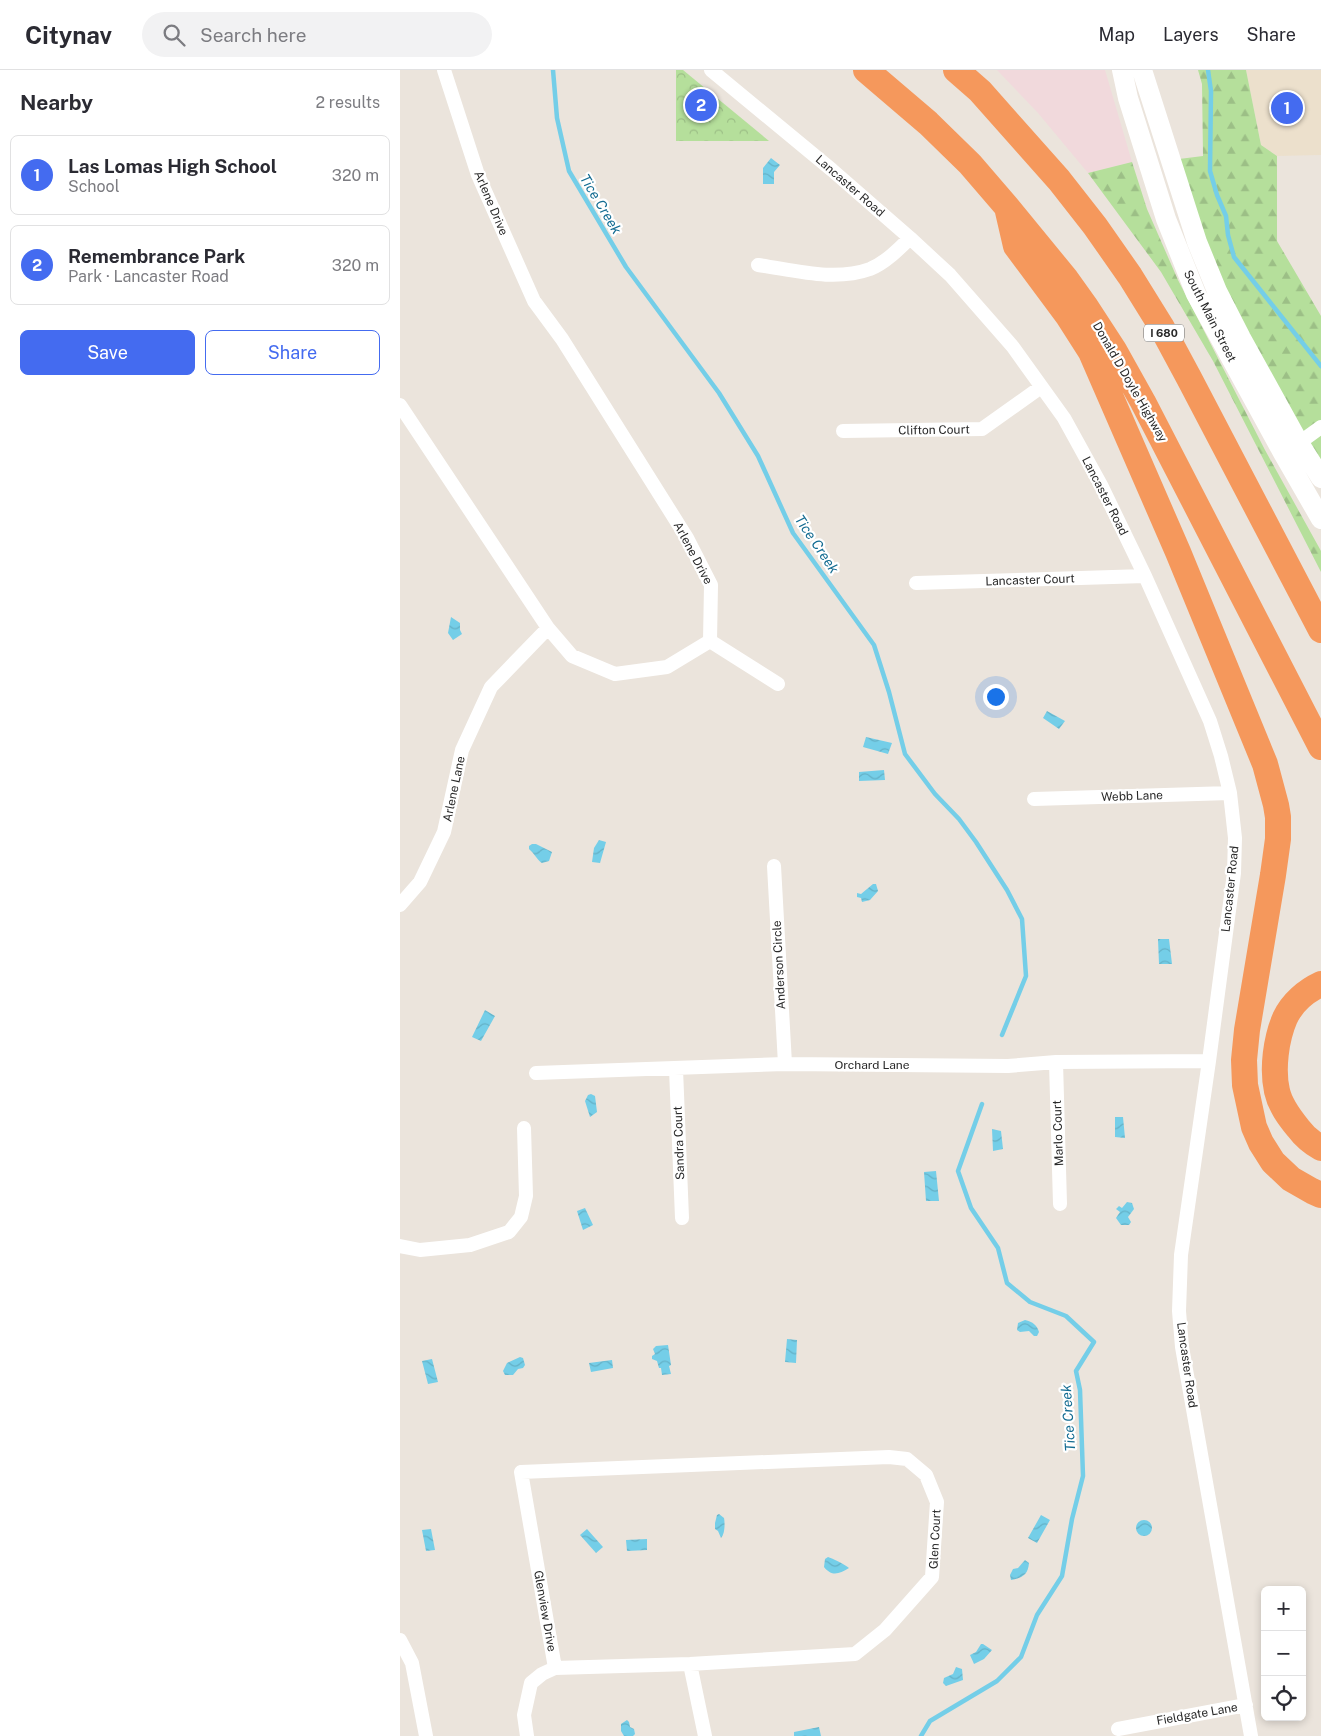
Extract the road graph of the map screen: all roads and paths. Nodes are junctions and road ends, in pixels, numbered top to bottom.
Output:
1 (444, 70) edge
2 (711, 70) edge
3 (866, 70) edge
4 (956, 70) edge
5 (1122, 70) edge
6 (1142, 70) edge
7 (1007, 208) junction
8 (910, 238) junction
9 (758, 264) dead end
10 (1041, 387) junction
11 (400, 405) edge
12 (1321, 428) edge
13 (843, 432) dead end
14 (1299, 444) junction
15 (1321, 478) edge
16 (1321, 519) edge
17 (1145, 576) junction
18 (916, 584) dead end
19 (548, 628) junction
20 (1321, 630) edge
21 (710, 641) junction
22 (778, 684) dead end
23 (1321, 747) edge
24 (1230, 793) junction
25 (1034, 799) dead end
26 (774, 866) dead end
27 (400, 906) edge
28 (1321, 984) edge
29 (1209, 1060) junction
30 (1056, 1062) junction
31 (784, 1064) junction
32 (676, 1069) junction
33 (536, 1073) dead end
34 (524, 1128) dead end
35 (1321, 1148) edge
36 (1321, 1195) edge
37 (1060, 1204) dead end
38 (682, 1218) dead end
39 (400, 1246) edge
40 (521, 1472) joint
41 (400, 1640) edge
42 (690, 1664) junction
43 (555, 1668) junction
44 (1246, 1706) junction
45 (1118, 1729) dead end
46 (426, 1736) edge
47 (527, 1736) edge
48 (705, 1736) edge
49 (1251, 1736) edge

1 - 21 street, Arlene Drive
2 - 8 street, Lancaster Road
3 - 7 highway, Donald D Doyle Highway
4 - 20 highway, I 680
5 - 16 main road, South Main Street
6 - 14 main road, South Main Street
7 - 23 highway, Donald D Doyle Highway
7 - 36 highway
8 - 9 street
8 - 10 street, Lancaster Road
10 - 13 street, Clifton Court
10 - 17 street, Lancaster Road
11 - 19 street
12 - 14 street
14 - 15 main road, South Main Street
17 - 18 street, Lancaster Court
17 - 24 street, Lancaster Road
19 - 21 street
19 - 27 street, Arlene Lane
21 - 22 street
24 - 25 street, Webb Lane
24 - 29 street, Lancaster Road
26 - 31 street, Anderson Circle
28 - 35 highway
29 - 30 street, Orchard Lane
29 - 44 street, Lancaster Road
30 - 31 street, Orchard Lane
30 - 37 street, Marlo Court
31 - 32 street, Orchard Lane
32 - 33 street, Orchard Lane
32 - 38 street, Sandra Court
34 - 39 street
40 - 42 street, Glen Court
40 - 43 street, Glenview Drive
41 - 46 street
42 - 43 street, Glen Court
42 - 48 street
43 - 47 street, Glenview Drive
44 - 45 street, Fieldgate Lane
44 - 49 street, Lancaster Road

